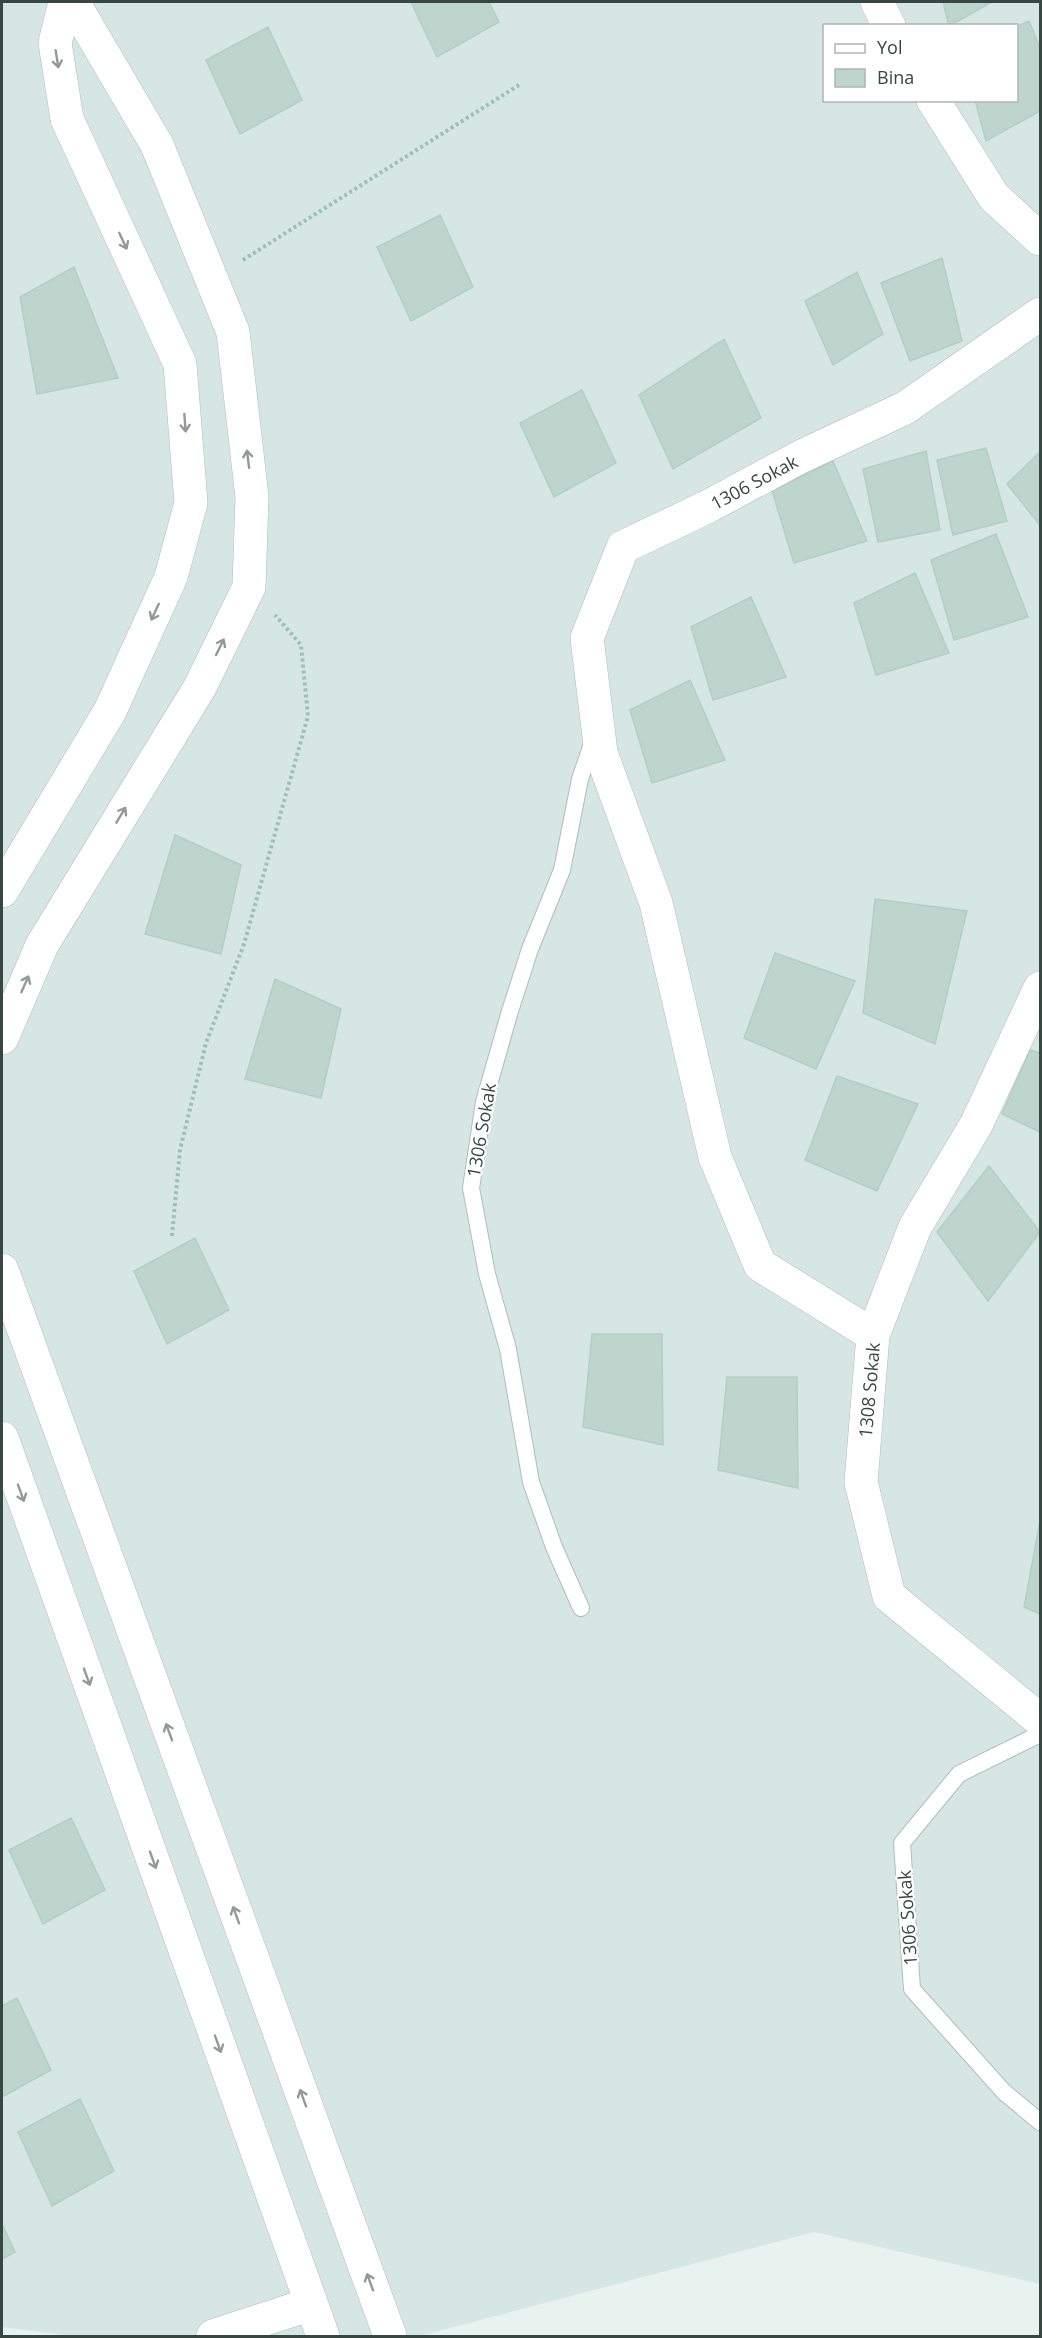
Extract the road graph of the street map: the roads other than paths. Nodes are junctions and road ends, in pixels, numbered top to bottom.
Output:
1 (65, 2) edge
2 (73, 2) edge
3 (877, 2) edge
4 (889, 24) edge
5 (934, 102) edge
6 (1041, 239) edge
7 (1041, 314) edge
8 (598, 725) junction
9 (2, 891) edge
10 (1041, 988) edge
11 (2, 1038) edge
12 (2, 1270) edge
13 (873, 1335) junction
14 (2, 1438) edge
15 (581, 1608) dead end
16 (1041, 1720) edge
17 (1041, 1734) edge
18 (1041, 2122) edge
19 (311, 2304) junction
20 (231, 2334) edge
21 (323, 2337) edge
22 (390, 2337) edge

1 -> 9 street
11 -> 2 street
3 - 4 street
5 - 6 street
7 - 8 street, 1306 Sokak
8 - 13 street, 1306 Sokak
8 - 15 lane, 1306 Sokak
10 - 13 street, 1308 Sokak
22 -> 12 street
13 - 16 street, 1308 Sokak
14 -> 19 street
17 - 18 lane, 1306 Sokak
19 - 20 street
19 - 21 street

